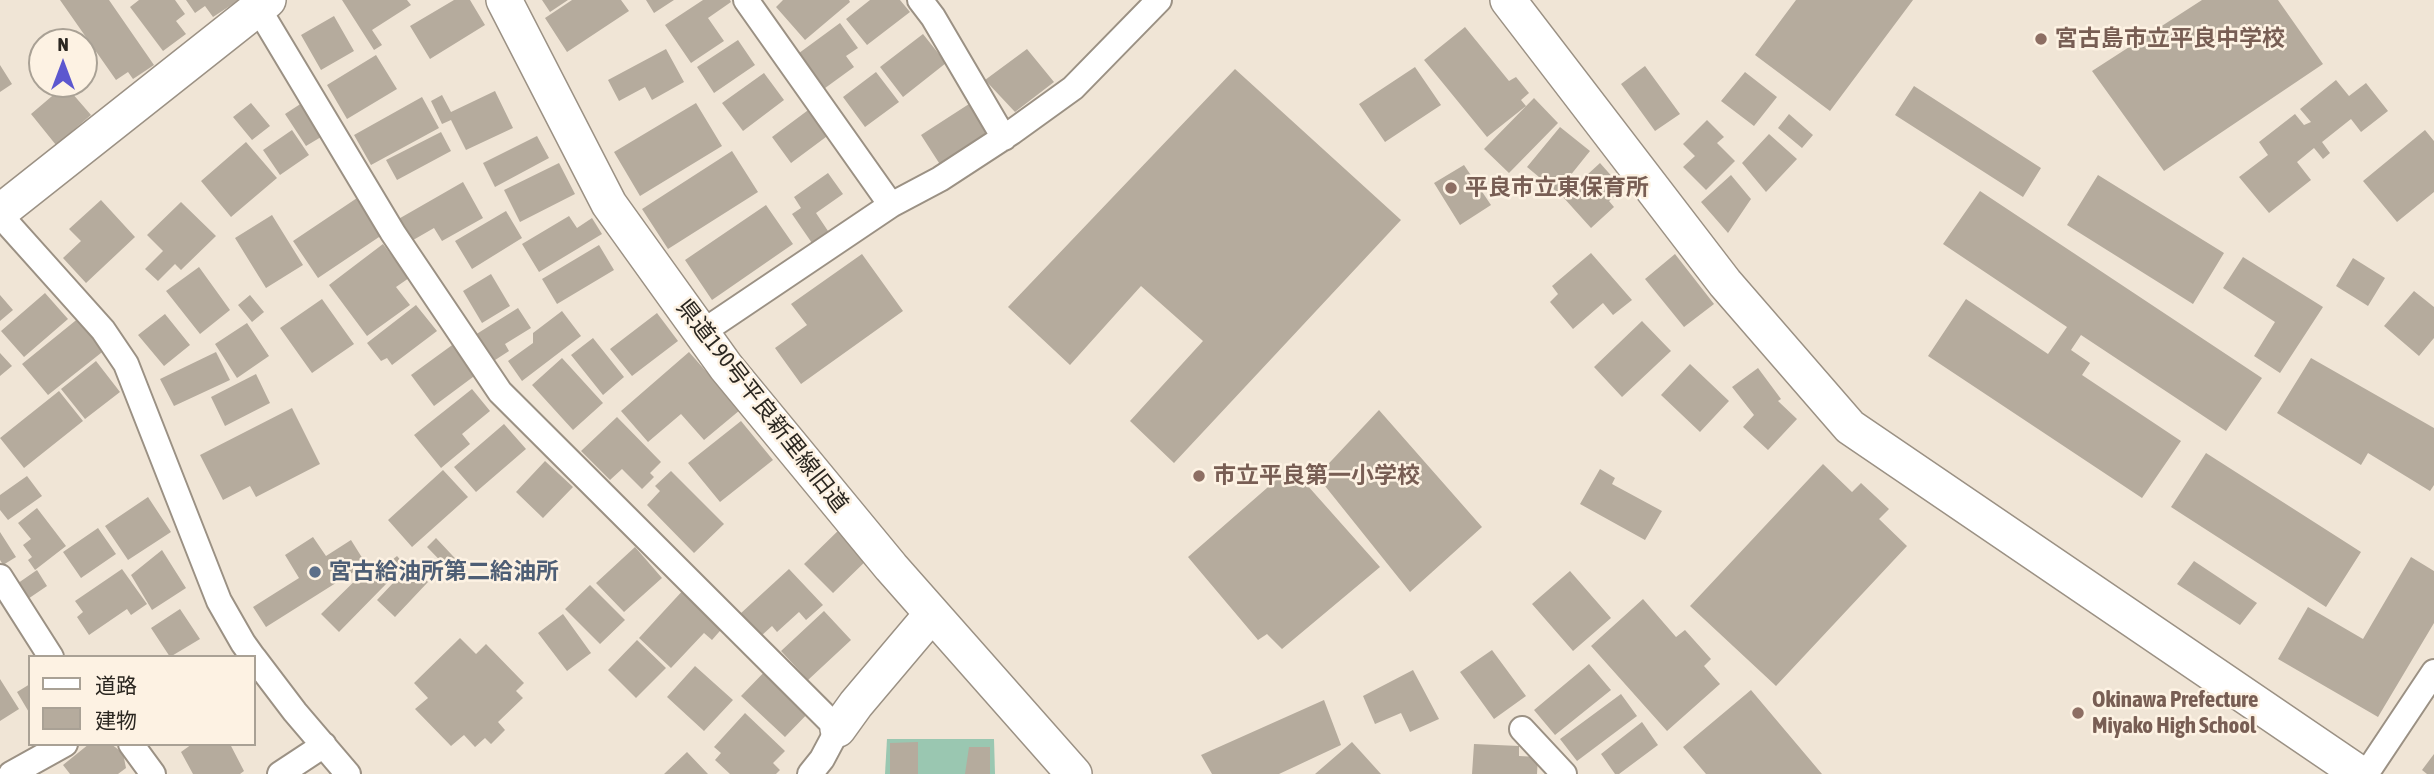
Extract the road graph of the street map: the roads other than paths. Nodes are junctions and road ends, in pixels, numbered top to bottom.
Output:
1 (504, 0) edge
2 (746, 0) edge
3 (920, 0) edge
4 (1159, 0) edge
5 (1508, 0) edge
6 (265, 2) edge
7 (1004, 138) junction
8 (891, 205) junction
9 (0, 214) edge
10 (701, 332) junction
11 (0, 577) edge
12 (932, 614) junction
13 (50, 655) edge
14 (252, 655) edge
15 (256, 661) edge
16 (2434, 672) edge
17 (838, 729) junction
18 (1522, 729) dead end
19 (324, 745) junction
20 (61, 746) edge
21 (132, 746) edge
22 (10, 774) edge
23 (153, 774) edge
24 (280, 774) edge
25 (348, 774) edge
26 (810, 774) edge
27 (1074, 774) edge
28 (1564, 774) edge
29 (2360, 774) edge
30 (2366, 774) edge

1 - 10 street, 県道190号平良新里線旧道
2 - 8 street
3 - 7 street
4 - 7 street
5 - 29 street
6 - 9 street
6 - 17 street
7 - 8 street
8 - 10 street
9 - 14 street
10 - 12 street, 県道190号平良新里線旧道
11 - 13 street
12 - 17 street
12 - 27 street, 県道190号平良新里線旧道
15 - 19 street
16 - 30 street
17 - 26 street
18 - 28 street
19 - 24 street
19 - 25 street
20 - 22 street
21 - 23 street

